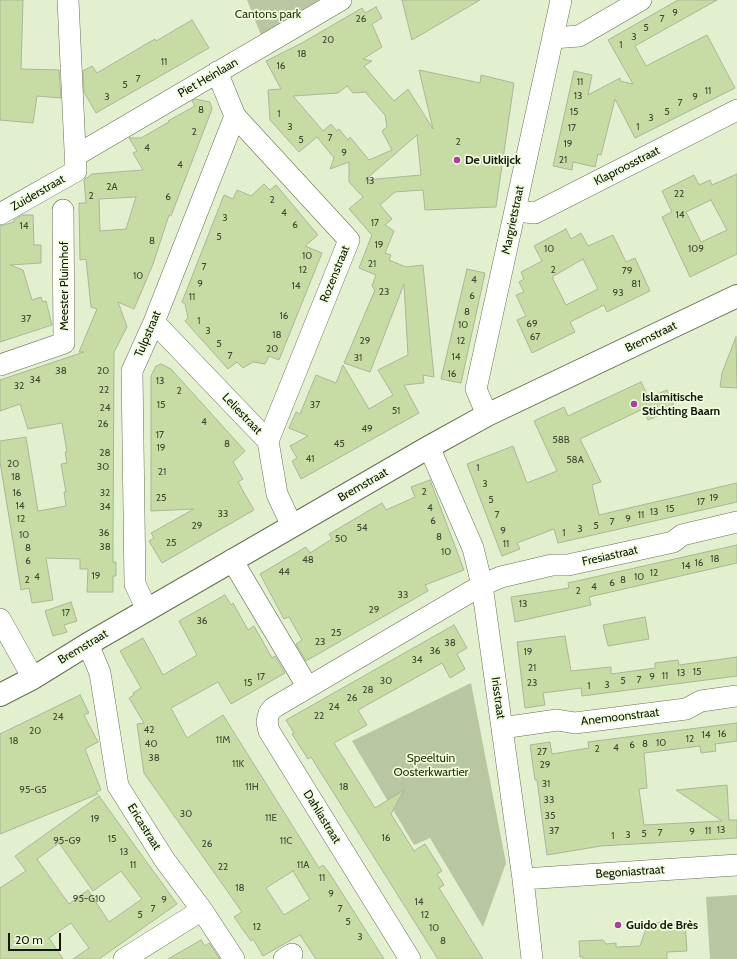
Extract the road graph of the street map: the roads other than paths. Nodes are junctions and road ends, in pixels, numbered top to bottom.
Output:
1 (68, 0) edge
2 (341, 0) edge
3 (561, 0) edge
4 (641, 0) edge
5 (553, 38) junction
6 (217, 72) junction
7 (737, 110) edge
8 (235, 116) junction
9 (76, 164) junction
10 (63, 210) dead end
11 (516, 211) junction
12 (0, 214) edge
13 (737, 296) edge
14 (154, 322) junction
15 (0, 365) edge
16 (487, 415) junction
17 (268, 441) junction
18 (429, 446) junction
19 (737, 522) edge
20 (292, 526) junction
21 (232, 560) junction
22 (482, 585) junction
23 (147, 610) junction
24 (0, 619) edge
25 (88, 644) junction
26 (33, 678) junction
27 (307, 686) junction
28 (0, 695) edge
29 (737, 696) edge
30 (502, 728) junction
31 (737, 866) edge
32 (522, 879) junction
33 (202, 910) junction
34 (124, 959) edge
35 (234, 959) edge
36 (410, 959) edge
37 (532, 959) edge

1 - 9 street
2 - 6 street, Piet Heinlaan
3 - 5 street, Margrietstraat
4 - 5 street
5 - 11 street, Margrietstraat
6 - 8 street
6 - 9 street, Piet Heinlaan
7 - 11 street, Klaproosstraat
8 - 14 street, Tulpstraat
8 - 17 street, Rozenstraat
9 - 12 street, Zuiderstraat
10 - 15 street, Meester Pluimhof
11 - 16 street, Margrietstraat
13 - 16 street, Bremstraat
14 - 17 street, Leliestraat
14 - 23 street, Tulpstraat
16 - 18 street, Bremstraat
17 - 20 street, Leliestraat
18 - 20 street, Bremstraat
18 - 22 street, Irisstraat
19 - 22 street, Fresiastraat
20 - 21 street, Bremstraat
21 - 23 street, Bremstraat
21 - 27 street
22 - 27 street, Dahliastraat
22 - 30 street, Irisstraat
23 - 25 street, Bremstraat
24 - 26 street
25 - 26 street, Bremstraat
25 - 33 street, Ericastraat
26 - 28 street, Bremstraat
27 - 36 street, Dahliastraat
29 - 30 street, Anemoonstraat
30 - 32 street, Irisstraat
31 - 32 street, Begoniastraat
32 - 37 street, Irisstraat
33 - 34 street
33 - 35 street, Ericastraat

